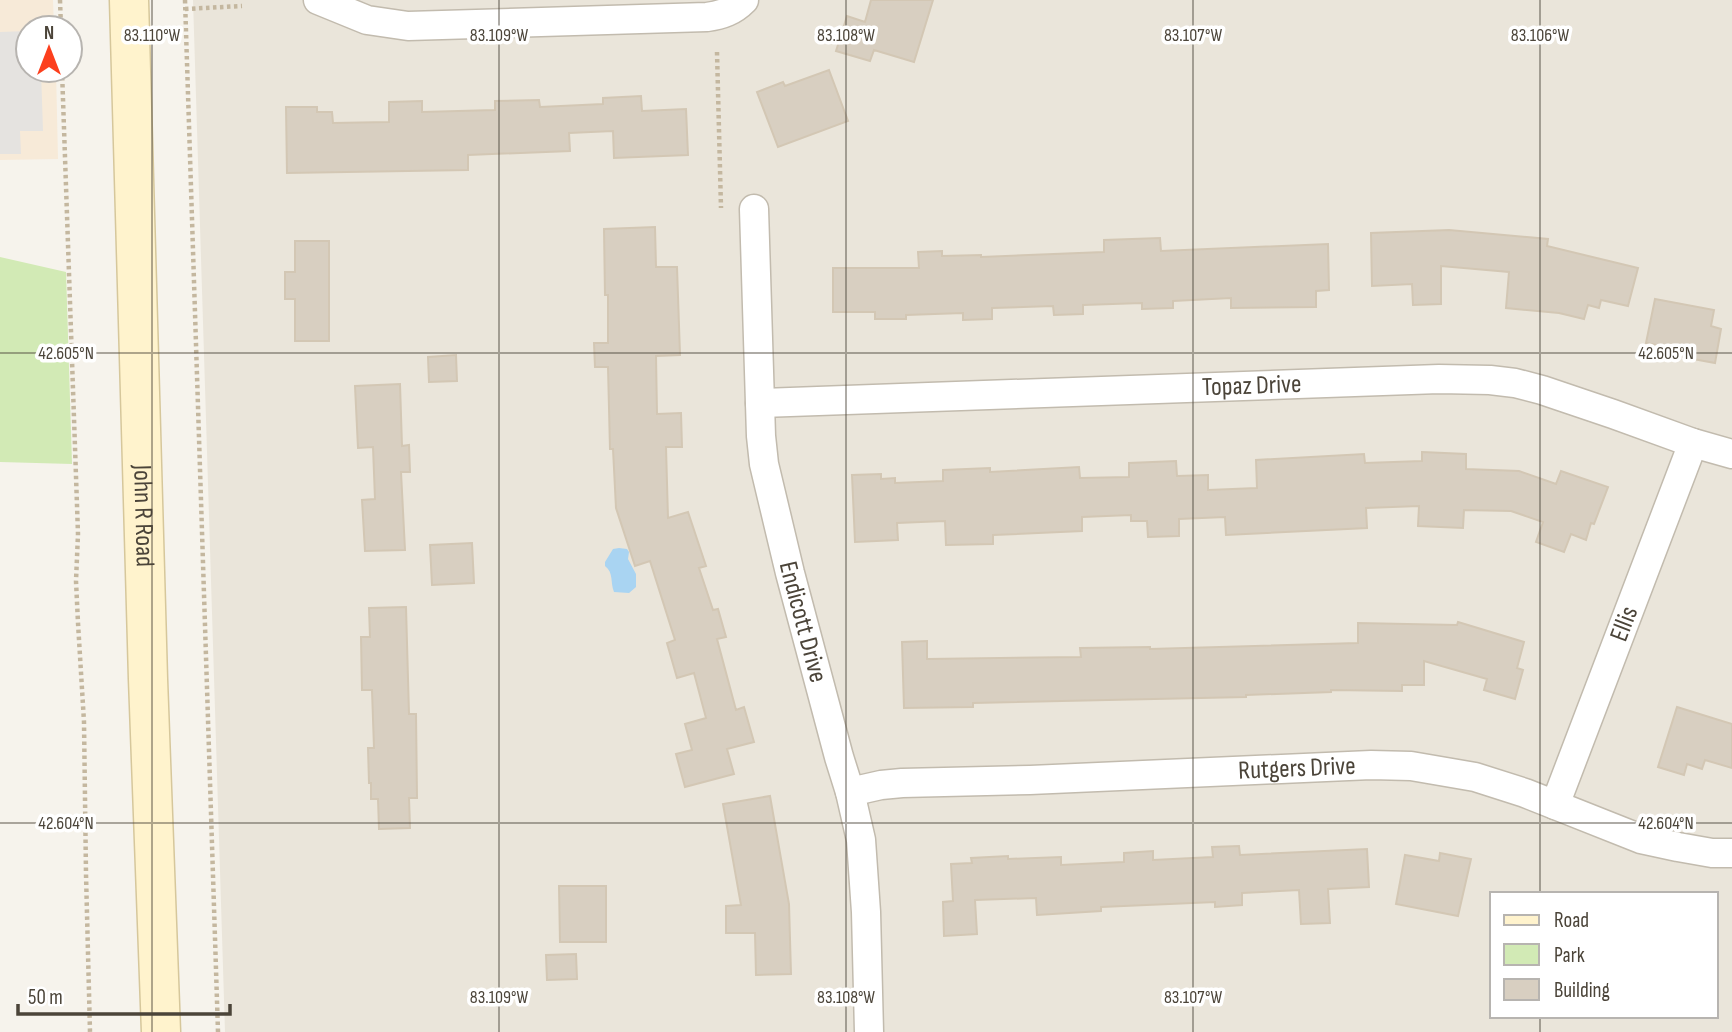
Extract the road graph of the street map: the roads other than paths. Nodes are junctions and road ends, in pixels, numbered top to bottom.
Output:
1 (129, 0) edge
2 (318, 0) edge
3 (744, 0) edge
4 (754, 209) dead end
5 (760, 402) junction
6 (1693, 443) junction
7 (1732, 454) edge
8 (850, 792) junction
9 (1555, 805) junction
10 (1732, 853) edge
11 (161, 1032) edge
12 (869, 1032) edge

1 - 11 main road, John R Road
2 - 3 street
4 - 5 street, Endicott Drive
5 - 6 street, Topaz Drive
5 - 8 street, Endicott Drive
6 - 7 street, Topaz Drive
6 - 9 street, Ellis
8 - 9 street, Rutgers Drive
8 - 12 street, Endicott Drive
9 - 10 street, Rutgers Drive

